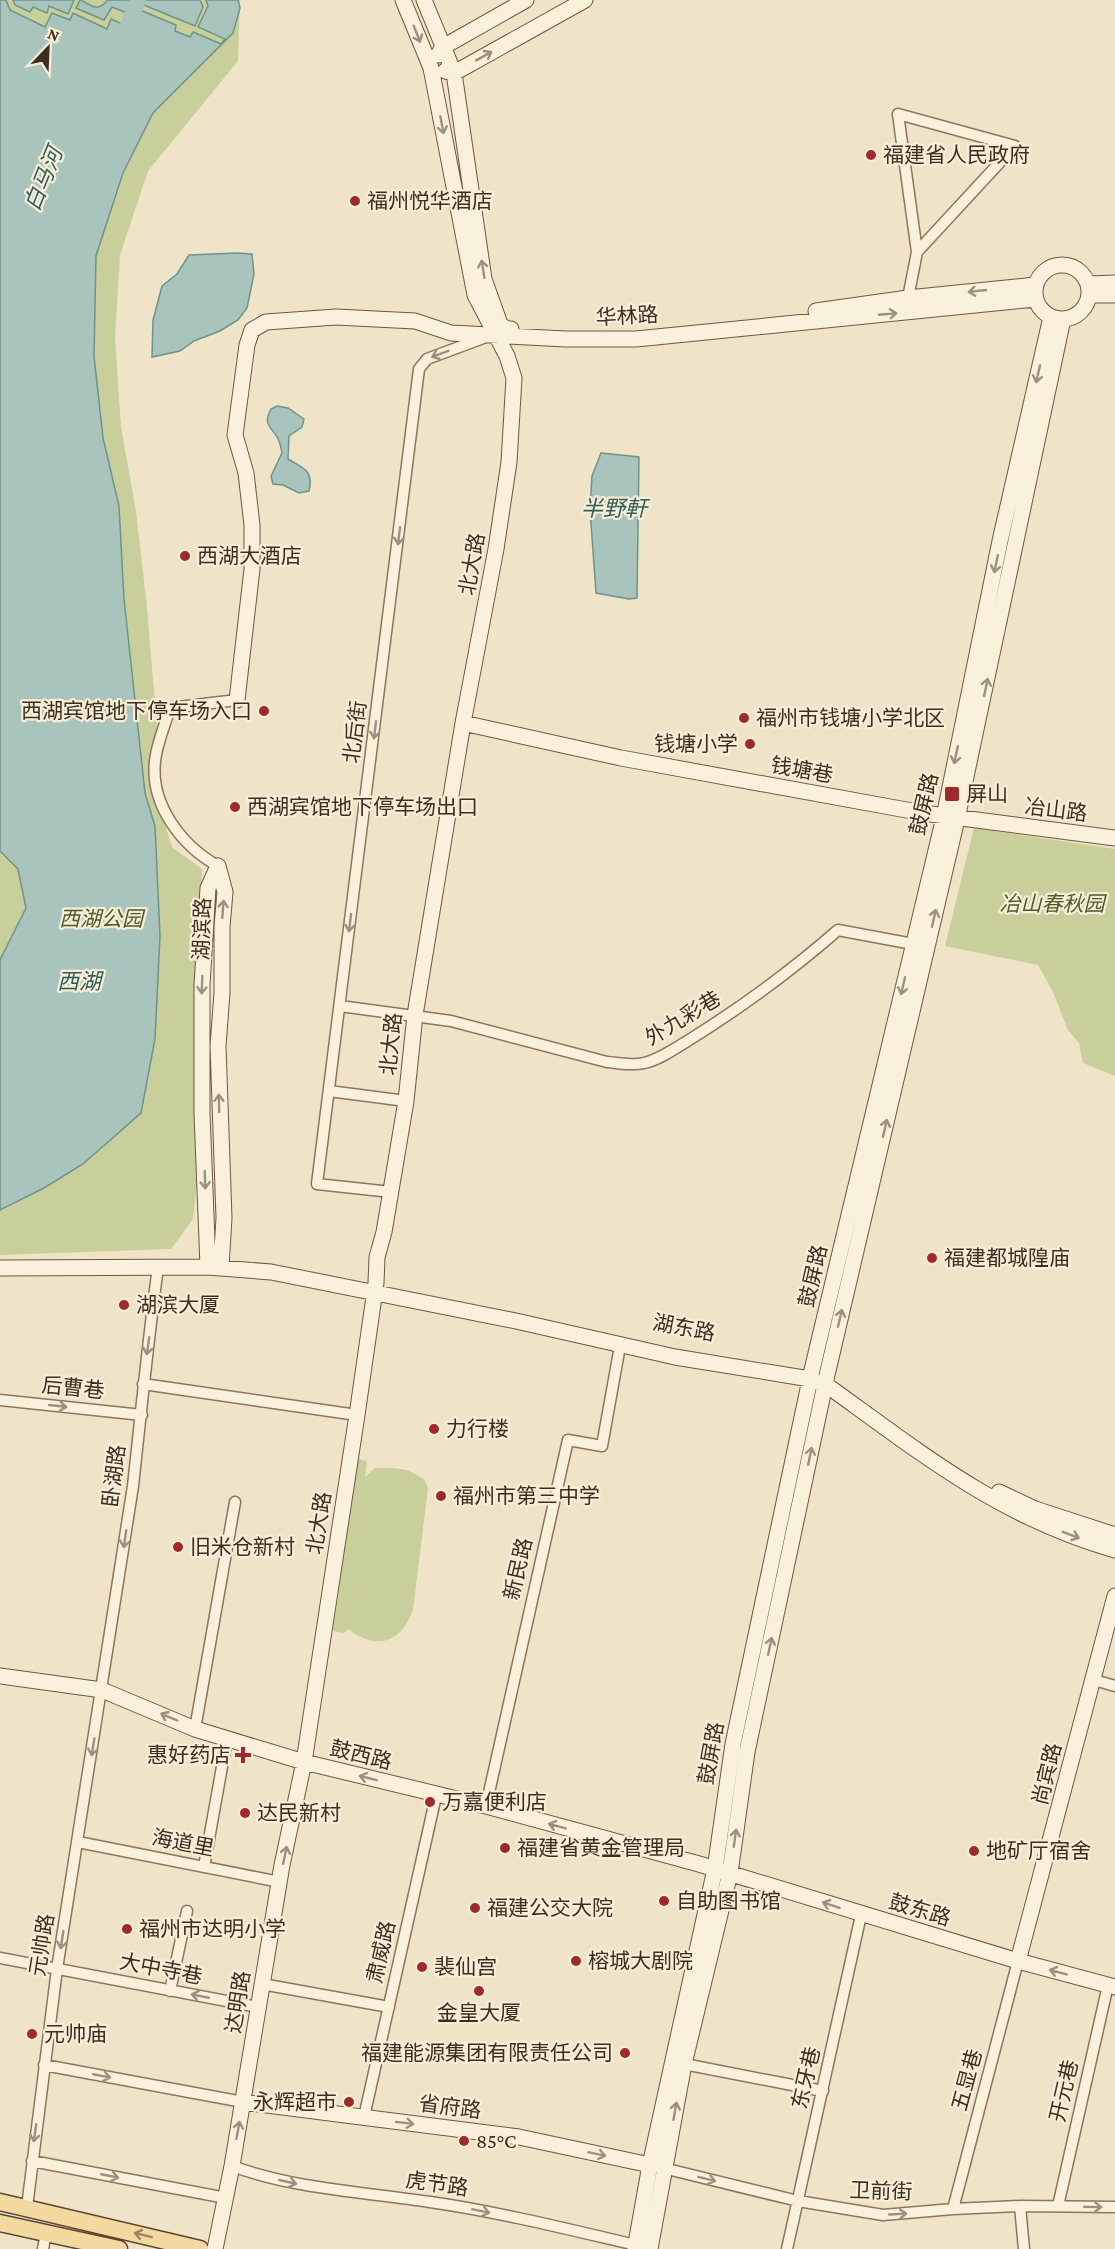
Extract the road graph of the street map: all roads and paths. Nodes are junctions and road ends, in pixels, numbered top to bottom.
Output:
1 (403, 0) edge
2 (424, 0) edge
3 (526, 0) edge
4 (585, 0) edge
5 (443, 47) junction
6 (431, 68) junction
7 (454, 73) junction
8 (916, 252) junction
9 (1115, 283) edge
10 (1089, 290) junction
11 (1035, 292) junction
12 (1115, 295) edge
13 (908, 298) junction
14 (1057, 318) junction
15 (498, 329) junction
16 (237, 700) joint
17 (463, 723) junction
18 (950, 818) junction
19 (1115, 838) edge
20 (218, 866) joint
21 (913, 944) junction
22 (339, 1006) junction
23 (415, 1015) junction
24 (328, 1091) junction
25 (406, 1101) junction
26 (391, 1192) junction
27 (0, 1259) edge
28 (215, 1262) junction
29 (158, 1267) junction
30 (0, 1268) edge
31 (375, 1287) junction
32 (620, 1346) junction
33 (811, 1374) junction
34 (826, 1380) junction
35 (143, 1384) junction
36 (0, 1400) edge
37 (357, 1414) junction
38 (142, 1415) junction
39 (235, 1502) dead end
40 (1115, 1534) edge
41 (1115, 1550) edge
42 (1115, 1596) edge
43 (0, 1676) edge
44 (1094, 1680) junction
45 (1115, 1686) edge
46 (102, 1689) junction
47 (195, 1729) junction
48 (227, 1739) junction
49 (304, 1762) junction
50 (436, 1796) junction
51 (486, 1806) junction
52 (78, 1842) junction
53 (204, 1867) junction
54 (723, 1871) junction
55 (280, 1882) junction
56 (187, 1911) dead end
57 (861, 1915) junction
58 (0, 1958) edge
59 (1018, 1961) junction
60 (57, 1969) junction
61 (262, 1984) junction
62 (1111, 1986) edge
63 (170, 1991) junction
64 (258, 2007) junction
65 (388, 2007) junction
66 (684, 2064) junction
67 (44, 2065) junction
68 (823, 2091) junction
69 (243, 2102) junction
70 (364, 2117) junction
71 (32, 2161) junction
72 (232, 2166) junction
73 (657, 2167) junction
74 (226, 2198) junction
75 (798, 2201) junction
76 (0, 2202) edge
77 (1020, 2206) junction
78 (1058, 2206) junction
79 (27, 2207) junction
80 (1115, 2208) edge
81 (953, 2209) junction
82 (0, 2223) edge
83 (49, 2242) edge
84 (645, 2248) edge
85 (118, 2249) edge
86 (200, 2249) edge
87 (215, 2249) edge
88 (787, 2249) edge
89 (1024, 2249) edge

1 -> 6 main road
2 - 5 main road
3 - 5 main road
7 -> 4 main road
5 - 6 main road
5 - 7 main road
6 - 7 main road
6 -> 15 main road
15 -> 7 main road
8 - 8 street
8 - 13 street
9 - 10 main road
10 - 11 main road
10 - 12 main road
10 - 14 main road
11 -> 13 main road, 华林路
11 - 14 main road
15 -> 11 main road, 华林路
13 - 15 main road, 华林路
14 - 18 main road, 鼓屏路
15 - 16 main road
15 - 17 main road, 北大路
15 -> 22 street, 北后街
16 - 20 street
17 - 18 main road, 钱塘巷
17 - 23 main road, 北大路
18 - 19 main road, 冶山路
18 - 21 main road, 鼓屏路
34 -> 18 main road, 鼓屏路
20 - 28 main road, 湖滨路
21 - 23 street, 外九彩巷
21 -> 33 main road, 鼓屏路
22 - 23 street, 外九彩巷
22 - 24 street, 北后街
23 - 25 main road, 北大路
24 - 25 street
24 - 26 street, 北后街
25 - 26 main road, 北大路
26 - 31 main road, 北大路
27 - 28 main road
28 - 29 main road
28 - 31 main road, 湖东路
29 - 30 main road
29 -> 35 street, 卧湖路
31 - 32 main road, 湖东路
31 - 33 main road, 湖东路
31 - 37 main road, 北大路
32 - 33 main road, 湖东路
32 - 51 street, 新民路
33 - 34 main road, 湖东路
33 - 54 main road, 鼓屏路
34 - 40 main road, 湖东路
34 -> 41 main road, 湖东路
54 -> 34 main road, 鼓屏路
35 - 37 street
35 - 38 street, 卧湖路
36 -> 38 street, 后曹巷
37 - 49 main road, 北大路
38 -> 46 street, 卧湖路
39 - 47 street
42 - 44 main road, 尚宾路
43 - 46 main road, 鼓西路
44 - 45 street
44 - 59 main road, 尚宾路
47 -> 46 main road, 鼓西路
46 -> 52 street, 元帅路
47 - 48 main road, 鼓西路
48 - 49 main road, 鼓西路
48 - 53 street
50 -> 49 main road, 鼓西路
55 -> 49 main road, 达明路
50 - 51 main road, 鼓西路
50 - 65 street, 肃威路
54 -> 51 main road, 鼓西路
52 - 53 street, 海道里
52 -> 60 street, 元帅路
53 - 55 street, 海道里
57 -> 54 main road, 鼓东路
54 - 66 main road, 鼓屏路
54 - 73 main road, 鼓屏路
55 - 61 main road, 达明路
56 - 63 street
57 - 59 main road, 鼓东路
57 - 68 street, 东牙巷
58 - 60 street, 大中寺巷
62 -> 59 main road, 鼓东路
59 - 81 street, 五显巷
60 - 63 street, 大中寺巷
60 - 67 street, 元帅路
61 - 64 main road, 达明路
61 - 65 street
62 - 78 street, 开元巷
64 -> 63 street, 大中寺巷
64 - 69 main road, 达明路
65 - 70 street, 肃威路
66 - 68 street
73 -> 66 main road, 鼓屏路
67 -> 69 street
67 -> 71 street, 元帅路
68 - 75 street, 东牙巷
69 - 70 main road, 省府路
72 -> 69 main road, 达明路
70 -> 73 main road, 省府路
71 -> 74 street
71 - 79 street, 元帅路
72 - 74 main road, 达明路
72 -> 84 street, 虎节路
73 -> 75 street, 卫前街
73 - 84 main road, 鼓屏路
74 - 87 main road, 达明路
75 -> 81 street, 卫前街
75 - 88 street, 东牙巷
76 - 79 main road
77 - 78 street, 卫前街
77 - 81 street, 卫前街
77 - 89 street
78 -> 80 street, 卫前街
86 -> 79 main road
82 - 83 main road
83 - 85 main road

